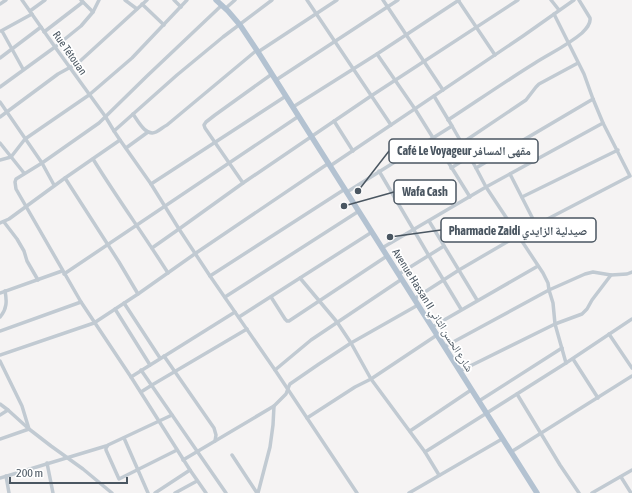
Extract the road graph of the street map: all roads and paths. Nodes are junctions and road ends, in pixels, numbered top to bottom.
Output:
1 (6, 0) edge
2 (22, 0) edge
3 (45, 0) edge
4 (99, 0) edge
5 (125, 0) edge
6 (147, 0) edge
7 (174, 0) edge
8 (187, 0) edge
9 (216, 0) edge
10 (234, 0) edge
11 (272, 0) edge
12 (307, 0) edge
13 (336, 0) edge
14 (383, 0) edge
15 (398, 0) edge
16 (459, 0) edge
17 (518, 0) edge
18 (551, 0) edge
19 (574, 0) edge
20 (579, 0) edge
21 (82, 1) edge
22 (0, 4) edge
23 (142, 4) junction
24 (181, 7) junction
25 (224, 7) junction
26 (387, 7) junction
27 (137, 9) junction
28 (559, 10) junction
29 (31, 12) junction
30 (93, 12) junction
31 (317, 14) junction
32 (554, 14) junction
33 (240, 24) junction
34 (164, 25) junction
35 (40, 26) junction
36 (476, 27) junction
37 (1, 31) edge
38 (44, 32) junction
39 (406, 35) junction
40 (336, 42) junction
41 (568, 43) junction
42 (55, 47) junction
43 (12, 48) junction
44 (258, 51) junction
45 (377, 54) junction
46 (495, 55) junction
47 (0, 58) edge
48 (424, 62) junction
49 (578, 62) junction
50 (69, 68) junction
51 (354, 68) junction
52 (23, 69) junction
53 (272, 74) junction
54 (276, 80) junction
55 (395, 81) junction
56 (0, 87) edge
57 (443, 90) junction
58 (89, 96) junction
59 (286, 96) junction
60 (372, 96) junction
61 (434, 96) junction
62 (593, 99) junction
63 (0, 102) edge
64 (293, 107) junction
65 (415, 109) junction
66 (7, 112) junction
67 (134, 114) junction
68 (105, 116) junction
69 (299, 116) junction
70 (0, 117) edge
71 (448, 120) junction
72 (334, 121) junction
73 (603, 124) junction
74 (391, 126) junction
75 (452, 126) junction
76 (114, 131) junction
77 (148, 132) junction
78 (312, 136) junction
79 (433, 138) junction
80 (25, 139) junction
81 (120, 140) junction
82 (0, 142) edge
83 (216, 142) junction
84 (462, 143) junction
85 (126, 148) junction
86 (618, 150) junction
87 (354, 151) junction
88 (470, 156) junction
89 (12, 158) junction
90 (93, 159) junction
91 (0, 160) edge
92 (229, 162) junction
93 (42, 163) junction
94 (329, 165) junction
95 (451, 168) junction
96 (476, 168) junction
97 (379, 171) junction
98 (24, 173) junction
99 (510, 174) junction
100 (631, 176) edge
101 (65, 178) junction
102 (243, 183) junction
103 (151, 184) junction
104 (54, 185) junction
105 (486, 187) junction
106 (346, 190) junction
107 (470, 197) junction
108 (522, 197) junction
109 (25, 206) junction
110 (165, 206) junction
111 (359, 211) junction
112 (429, 221) junction
113 (2, 222) edge
114 (136, 225) junction
115 (536, 225) junction
116 (178, 229) junction
117 (414, 230) junction
118 (372, 232) junction
119 (518, 235) junction
120 (107, 244) junction
121 (444, 246) junction
122 (152, 248) junction
123 (382, 248) junction
124 (196, 253) junction
125 (387, 256) junction
126 (429, 256) junction
127 (538, 266) junction
128 (459, 270) junction
129 (632, 272) edge
130 (63, 273) junction
131 (168, 273) junction
132 (611, 275) junction
133 (210, 276) junction
134 (400, 276) junction
135 (300, 278) junction
136 (38, 280) junction
137 (444, 280) junction
138 (549, 290) junction
139 (5, 291) junction
140 (0, 293) edge
141 (138, 294) junction
142 (225, 297) junction
143 (271, 297) junction
144 (414, 299) junction
145 (477, 300) junction
146 (319, 301) junction
147 (81, 302) junction
148 (124, 303) junction
149 (418, 305) junction
150 (115, 309) junction
151 (462, 309) junction
152 (235, 312) junction
153 (0, 317) edge
154 (239, 317) junction
155 (631, 320) edge
156 (337, 322) junction
157 (94, 323) junction
158 (555, 324) junction
159 (632, 325) edge
160 (432, 327) junction
161 (247, 330) junction
162 (0, 331) edge
163 (609, 334) junction
164 (437, 335) junction
165 (351, 343) junction
166 (444, 347) junction
167 (562, 348) junction
168 (0, 355) edge
169 (162, 357) junction
170 (573, 359) junction
171 (0, 361) edge
172 (566, 363) junction
173 (150, 365) junction
174 (632, 368) edge
175 (141, 370) junction
176 (275, 370) junction
177 (460, 371) junction
178 (174, 372) junction
179 (632, 376) edge
180 (131, 377) junction
181 (371, 379) junction
182 (152, 385) junction
183 (288, 389) junction
184 (471, 390) junction
185 (141, 392) junction
186 (517, 394) junction
187 (598, 398) junction
188 (479, 401) junction
189 (0, 404) edge
190 (274, 406) junction
191 (8, 410) junction
192 (486, 413) junction
193 (0, 415) edge
194 (172, 415) junction
195 (307, 418) junction
196 (159, 421) junction
197 (29, 429) junction
198 (410, 431) junction
199 (541, 434) junction
200 (124, 438) junction
201 (0, 439) edge
202 (502, 439) junction
203 (215, 441) junction
204 (106, 446) junction
205 (177, 450) junction
206 (197, 452) junction
207 (425, 452) junction
208 (511, 452) junction
209 (232, 455) dead end
210 (69, 458) junction
211 (183, 460) junction
212 (47, 463) junction
213 (138, 470) junction
214 (190, 470) junction
215 (632, 470) edge
216 (440, 475) junction
217 (6, 476) junction
218 (621, 476) junction
219 (0, 478) edge
220 (198, 481) junction
221 (161, 489) junction
222 (9, 493) edge
223 (53, 493) edge
224 (112, 493) edge
225 (148, 493) edge
226 (155, 493) edge
227 (164, 493) edge
228 (175, 493) edge
229 (206, 493) edge
230 (226, 493) edge
231 (258, 493) edge
232 (357, 493) edge
233 (409, 493) edge
234 (537, 493) edge
235 (579, 493) edge
236 (592, 493) edge
237 (631, 493) edge

1 - 22 street
2 - 29 street, Rue Tétouan
3 - 29 street
4 - 30 street
5 - 27 street
6 - 23 street
7 - 24 street
8 - 24 street
9 - 25 main road, Avenue Hassan II شارع الحسن الثاني
10 - 25 street
11 - 33 street
12 - 31 street
13 - 31 street
14 - 26 street
15 - 26 street
16 - 36 street
16 - 39 street
17 - 36 street
18 - 28 street
19 - 28 street
20 - 41 street
21 - 30 street
21 - 38 street
23 - 27 street
23 - 34 street
24 - 34 street
25 - 33 main road, Avenue Hassan II شارع الحسن الثاني
25 - 68 street
26 - 39 street
26 - 40 street
27 - 50 street
28 - 32 street
29 - 35 street, Rue Tétouan
29 - 37 street
30 - 42 street
31 - 40 street
31 - 44 street
32 - 41 street
32 - 46 street
33 - 44 main road, Avenue Hassan II شارع الحسن الثاني
33 - 67 street
34 - 58 street
35 - 38 street, Rue Tétouan
35 - 43 street
36 - 46 street
36 - 48 street
37 - 43 street
38 - 42 street, Rue Tétouan
39 - 45 street
39 - 48 street
40 - 51 street
40 - 54 street
41 - 49 street
41 - 71 street
42 - 50 street, Rue Tétouan
42 - 52 street
43 - 47 street
43 - 52 street
44 - 53 main road, Avenue Hassan II شارع الحسن الثاني
44 - 77 street
45 - 51 street
45 - 55 street
46 - 57 street
48 - 55 street
48 - 57 street
49 - 62 street
49 - 84 street
50 - 58 street, Rue Tétouan
50 - 66 street
51 - 60 street
51 - 64 street
52 - 56 street
53 - 54 main road, Avenue Hassan II شارع الحسن الثاني
53 - 83 street
54 - 59 main road, Avenue Hassan II شارع الحسن الثاني
55 - 60 street
55 - 65 street
57 - 61 street
58 - 68 street, Rue Tétouan
58 - 80 street
59 - 64 main road, Avenue Hassan II شارع الحسن الثاني
59 - 83 street
60 - 72 street
60 - 74 street
61 - 65 street
61 - 71 street
62 - 73 street
62 - 96 street
63 - 66 street
64 - 69 main road, Avenue Hassan II شارع الحسن الثاني
65 - 74 street
65 - 79 street
66 - 70 street
66 - 80 street
67 - 76 street
67 - 77 street
68 - 76 street, Rue Tétouan
68 - 93 street
69 - 78 main road, Avenue Hassan II شارع الحسن الثاني
69 - 92 street
71 - 75 street
72 - 78 street
72 - 87 street
73 - 86 street
73 - 99 street
74 - 87 street
75 - 79 street
75 - 84 street
76 - 81 street, Rue Tétouan
77 - 85 street
78 - 94 main road, Avenue Hassan II شارع الحسن الثاني
78 - 102 street
79 - 95 street
79 - 97 street
80 - 89 street
80 - 93 street
81 - 85 street, Rue Tétouan
81 - 90 street
82 - 89 street
83 - 92 street
83 - 103 street
84 - 88 street
85 - 103 street, Rue Tétouan
86 - 100 street
86 - 108 street
87 - 94 street
88 - 95 street
88 - 96 street
89 - 91 street
89 - 98 street
90 - 101 street
90 - 114 street
92 - 102 street
92 - 110 street
93 - 98 street
93 - 104 street
94 - 106 main road, Avenue Hassan II شارع الحسن الثاني
94 - 124 street
95 - 107 street
96 - 105 street
97 - 106 street
97 - 117 street
98 - 109 street
99 - 105 street
99 - 108 street
100 - 115 street
101 - 104 street
101 - 120 street
102 - 116 street
103 - 110 street, Rue Tétouan
104 - 109 street
105 - 107 street
105 - 119 street
106 - 111 main road, Avenue Hassan II شارع الحسن الثاني
106 - 133 street
107 - 112 street
108 - 115 street
109 - 113 street
109 - 130 street
110 - 114 street
110 - 116 street, Rue Tétouan
111 - 118 main road, Avenue Hassan II شارع الحسن الثاني
111 - 142 street
112 - 117 street
112 - 121 street
113 - 136 street
114 - 120 street
114 - 122 street
115 - 119 street
116 - 122 street
116 - 124 street, Rue Tétouan
117 - 123 street
117 - 126 street
118 - 123 main road, Avenue Hassan II شارع الحسن الثاني
118 - 135 street
119 - 127 street
119 - 128 street
120 - 130 street
120 - 141 street
121 - 126 street
121 - 128 street
122 - 131 street
123 - 125 main road, Avenue Hassan II شارع الحسن الثاني
124 - 131 street
124 - 133 street, Rue Tétouan
125 - 134 main road, Avenue Hassan II شارع الحسن الثاني
125 - 146 street
126 - 134 street
126 - 137 street
127 - 138 street
127 - 145 street
128 - 137 street
128 - 145 street
129 - 132 street
130 - 136 street
130 - 147 street
131 - 141 street
132 - 138 street
132 - 158 street
133 - 142 street, Rue Tétouan
134 - 144 main road, Avenue Hassan II شارع الحسن الثاني
134 - 156 street
135 - 143 street
135 - 146 street
136 - 139 street
137 - 144 street
137 - 151 street
138 - 158 street
138 - 166 street
139 - 140 street
139 - 153 street
141 - 148 street
142 - 152 street, Rue Tétouan
143 - 146 street
143 - 154 street
144 - 149 main road, Avenue Hassan II شارع الحسن الثاني
145 - 151 street
146 - 156 street
147 - 157 street
147 - 162 street
148 - 150 street
148 - 169 street
149 - 160 main road, Avenue Hassan II شارع الحسن الثاني
149 - 165 street
150 - 157 street
150 - 173 street
151 - 160 street
152 - 154 street, Rue Tétouan
152 - 169 street
154 - 161 street, Rue Tétouan
155 - 159 street
155 - 163 street
156 - 165 street
156 - 176 street
157 - 168 street
157 - 180 street
158 - 167 street
158 - 177 street
160 - 164 main road, Avenue Hassan II شارع الحسن الثاني
161 - 176 street, Rue Tétouan
161 - 178 street
163 - 170 street
163 - 174 street
164 - 166 main road, Avenue Hassan II شارع الحسن الثاني
164 - 181 street
165 - 181 street
165 - 183 street
166 - 177 main road, Avenue Hassan II شارع الحسن الثاني
167 - 172 street
167 - 188 street
169 - 173 street
169 - 178 street
170 - 172 street
170 - 187 street
171 - 197 street
172 - 186 street
173 - 175 street
175 - 180 street
175 - 182 street
176 - 183 street, Rue Tétouan
177 - 184 main road, Avenue Hassan II شارع الحسن الثاني
178 - 182 street
178 - 203 street
179 - 187 street
180 - 185 street
181 - 195 street
181 - 198 street
182 - 185 street
182 - 194 street
183 - 190 street
183 - 195 street, Rue Tétouan
184 - 188 main road, Avenue Hassan II شارع الحسن الثاني
184 - 198 street
185 - 196 street
186 - 192 street
186 - 199 street
187 - 199 street
188 - 192 main road, Avenue Hassan II شارع الحسن الثاني
189 - 191 street
190 - 203 street
190 - 231 street
191 - 193 street
191 - 197 street
192 - 202 main road, Avenue Hassan II شارع الحسن الثاني
192 - 207 street
194 - 196 street
194 - 206 street
195 - 232 street, Rue Tétouan
196 - 200 street
196 - 205 street
197 - 201 street
197 - 210 street
198 - 207 street
199 - 208 street
199 - 235 street
200 - 204 street
200 - 213 street
202 - 208 main road, Avenue Hassan II شارع الحسن الثاني
202 - 216 street
203 - 206 street
204 - 210 street
204 - 213 street
205 - 211 street
205 - 213 street
206 - 211 street
206 - 230 street
207 - 216 street
208 - 234 main road, Avenue Hassan II شارع الحسن الثاني
209 - 231 street
210 - 212 street
210 - 224 street
211 - 214 street
212 - 217 street
212 - 223 street
213 - 225 street
214 - 220 street
214 - 221 street
215 - 218 street
216 - 233 street
217 - 219 street
217 - 222 street
218 - 236 street
218 - 237 street
220 - 228 street
220 - 229 street
221 - 226 street
221 - 227 street

